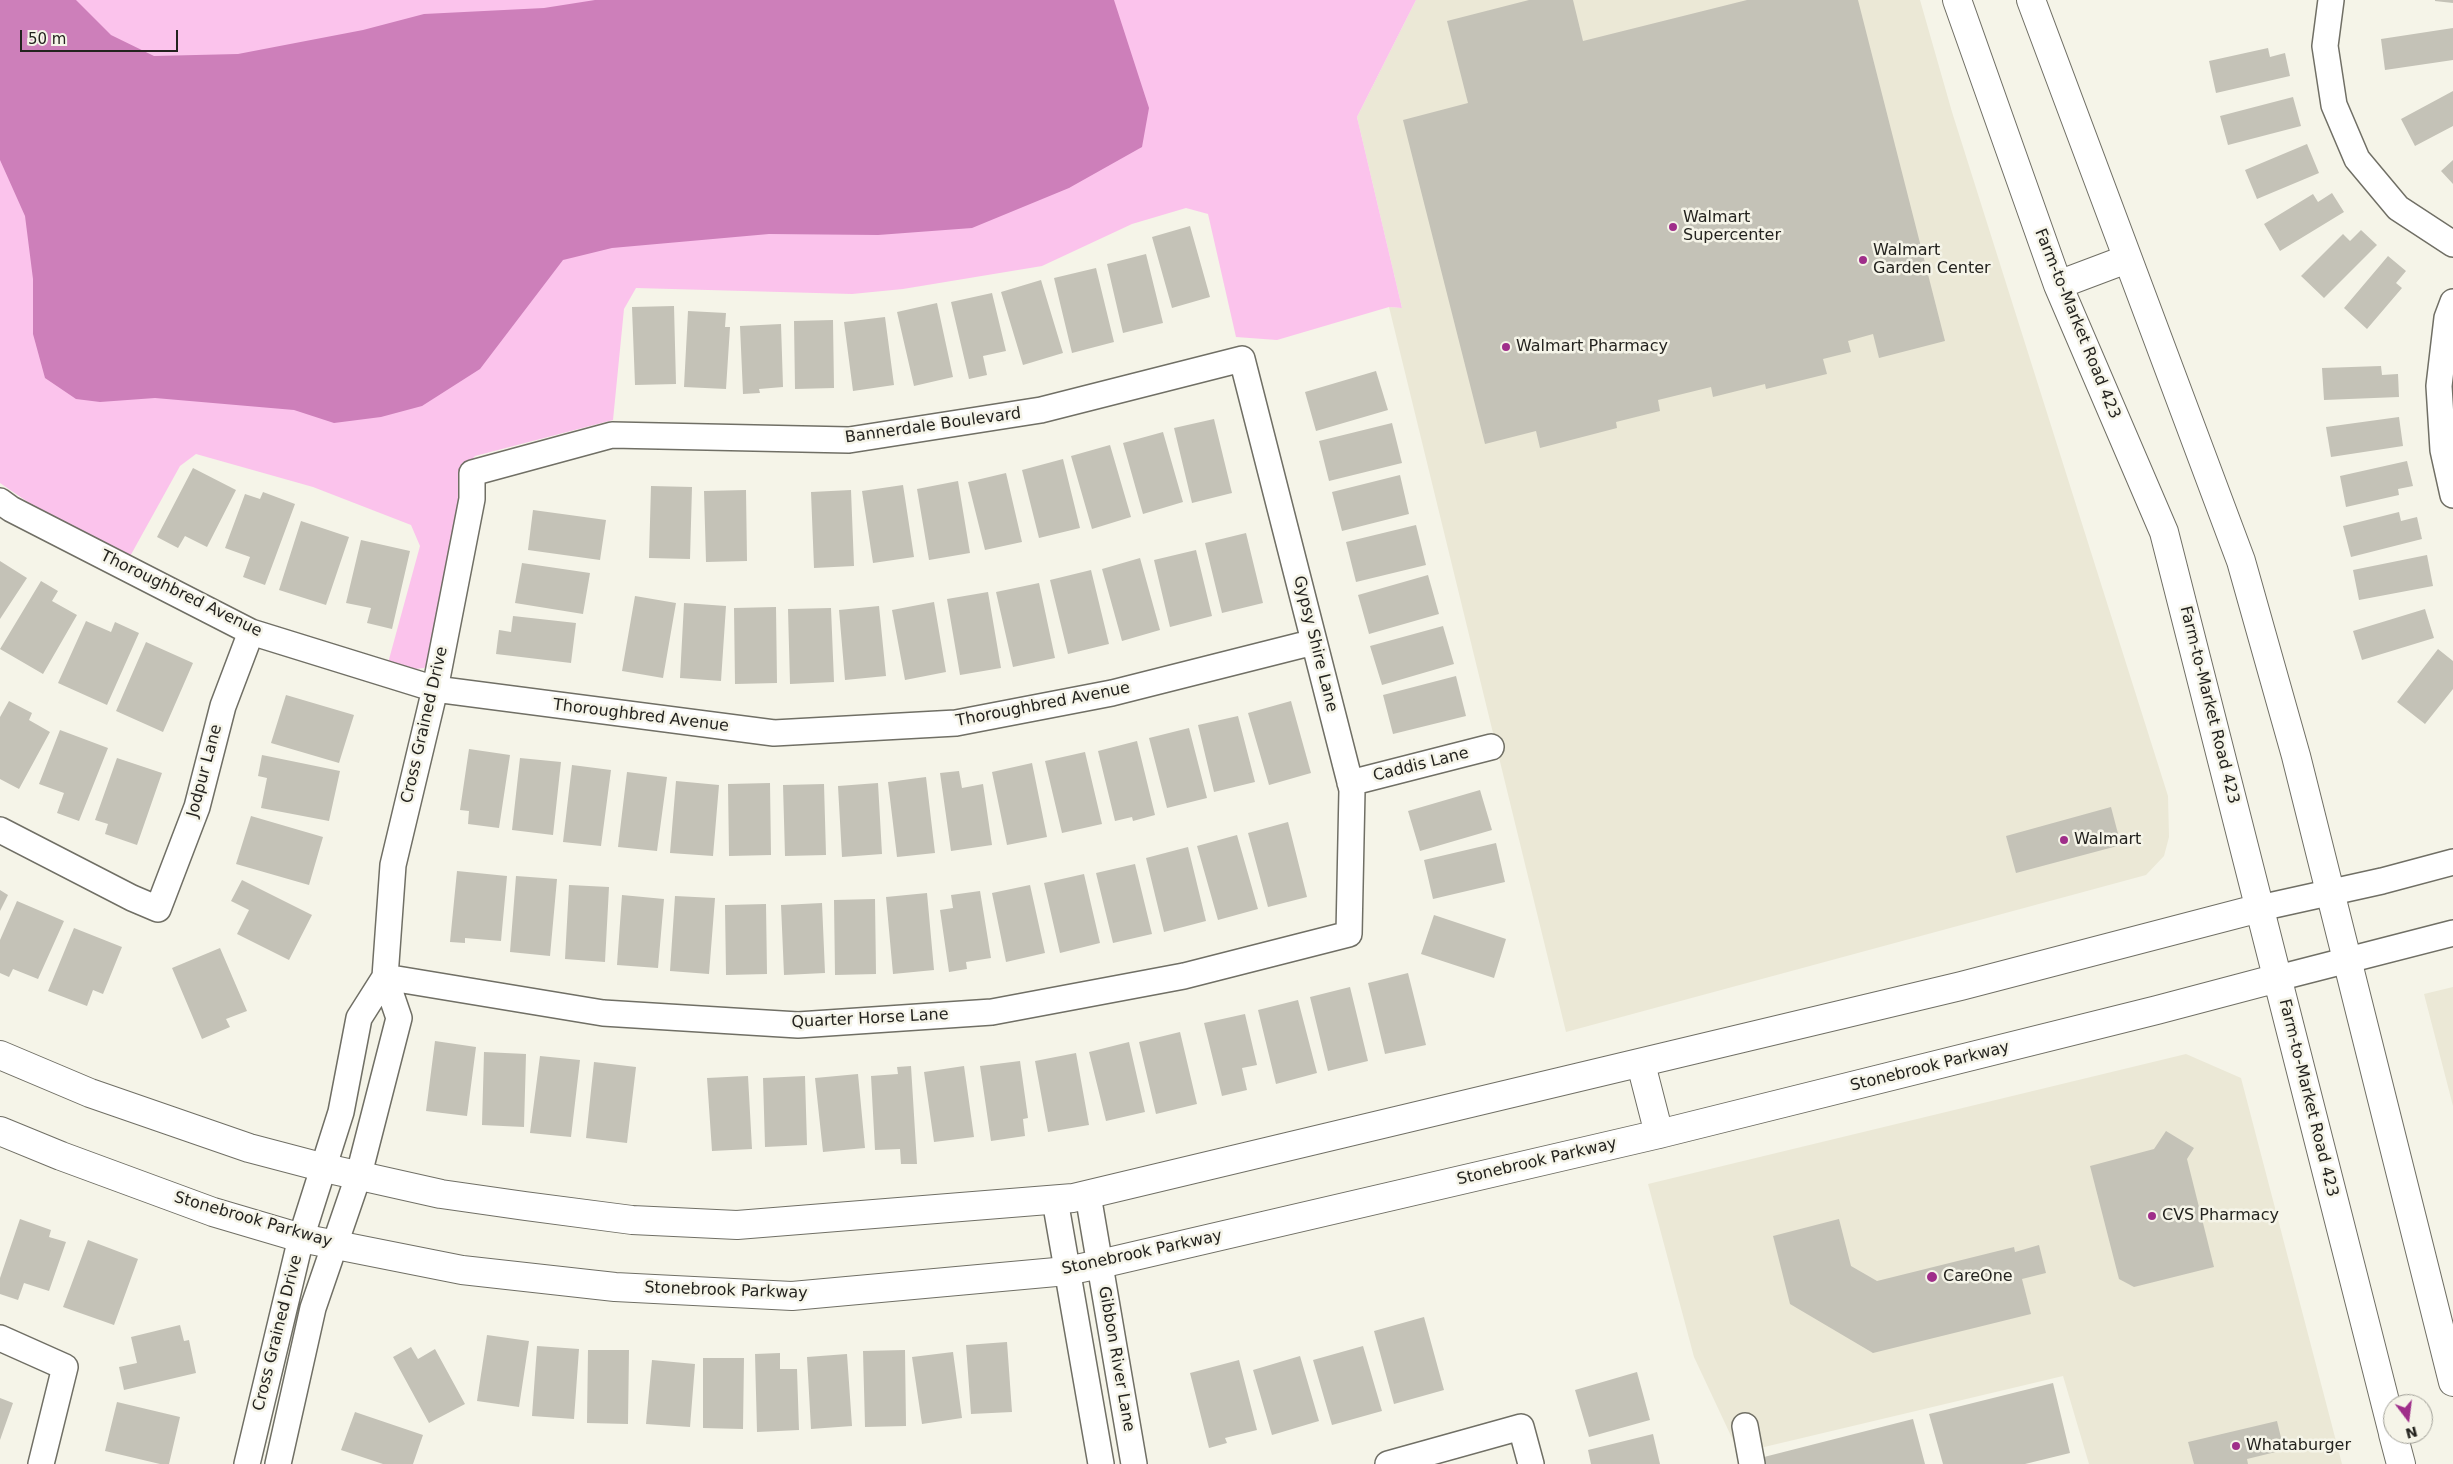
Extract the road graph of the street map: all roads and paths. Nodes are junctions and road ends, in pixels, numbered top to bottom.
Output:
1 (1957, 0) edge
2 (2031, 0) edge
3 (2331, 0) edge
4 (2453, 244) edge
5 (2127, 259) junction
6 (2058, 285) junction
7 (2453, 302) edge
8 (1242, 359) joint
9 (472, 473) joint
10 (2453, 495) edge
11 (0, 502) edge
12 (251, 632) junction
13 (1314, 642) junction
14 (435, 689) junction
15 (1491, 747) dead end
16 (1350, 783) junction
17 (0, 830) edge
18 (2453, 862) edge
19 (2329, 893) junction
20 (2260, 908) junction
21 (2453, 933) edge
22 (1349, 934) joint
23 (2346, 960) junction
24 (385, 977) junction
25 (2278, 978) junction
26 (0, 1055) edge
27 (1641, 1064) junction
28 (0, 1131) edge
29 (1659, 1134) junction
30 (325, 1168) junction
31 (358, 1174) junction
32 (1088, 1195) junction
33 (1055, 1200) junction
34 (302, 1238) junction
35 (335, 1245) junction
36 (1100, 1264) junction
37 (1067, 1271) junction
38 (0, 1338) edge
39 (2453, 1382) edge
40 (2383, 1394) edge
41 (1745, 1426) dead end
42 (2396, 1444) edge
43 (41, 1464) edge
44 (247, 1464) edge
45 (278, 1464) edge
46 (1101, 1464) edge
47 (1134, 1464) edge
48 (1388, 1464) edge
49 (1531, 1464) edge
50 (1752, 1464) edge
51 (2401, 1464) edge

1 - 6 main road, Farm-to-Market Road 423
2 - 5 main road
3 - 4 street
5 - 6 main road
5 - 19 main road
6 - 20 main road, Farm-to-Market Road 423
7 - 10 street
8 - 9 street, Bannerdale Boulevard
8 - 13 street, Gypsy Shire Lane
9 - 14 street, Cross Grained Drive
11 - 12 street, Thoroughbred Avenue
12 - 14 street, Thoroughbred Avenue
12 - 17 street, Jodpur Lane
13 - 14 street, Thoroughbred Avenue
13 - 16 street, Gypsy Shire Lane
14 - 24 street, Cross Grained Drive
15 - 16 street, Caddis Lane
16 - 22 street, Gypsy Shire Lane
18 - 19 street
19 - 20 street
19 - 23 main road
20 - 25 main road, Farm-to-Market Road 423
20 - 27 main road
21 - 23 street
22 - 24 street, Quarter Horse Lane
23 - 25 street
23 - 39 main road
24 - 30 street, Cross Grained Drive
24 - 31 street, Cross Grained Drive
25 - 29 main road, Stonebrook Parkway
25 - 40 main road, Farm-to-Market Road 423
26 - 30 main road
27 - 29 main road
27 - 32 main road
28 - 34 main road, Stonebrook Parkway
29 - 36 main road, Stonebrook Parkway
30 - 31 main road
30 - 34 street, Cross Grained Drive
31 - 33 main road
31 - 35 street, Cross Grained Drive
32 - 33 main road
32 - 36 street, Gibbon River Lane
33 - 37 street, Gibbon River Lane
34 - 35 main road, Stonebrook Parkway
34 - 44 street, Cross Grained Drive
35 - 37 main road, Stonebrook Parkway
35 - 45 street, Cross Grained Drive
36 - 37 main road, Stonebrook Parkway
36 - 47 street, Gibbon River Lane
37 - 46 street, Gibbon River Lane
38 - 43 street
41 - 50 street
42 - 51 main road, Farm-to-Market Road 423
48 - 49 street

